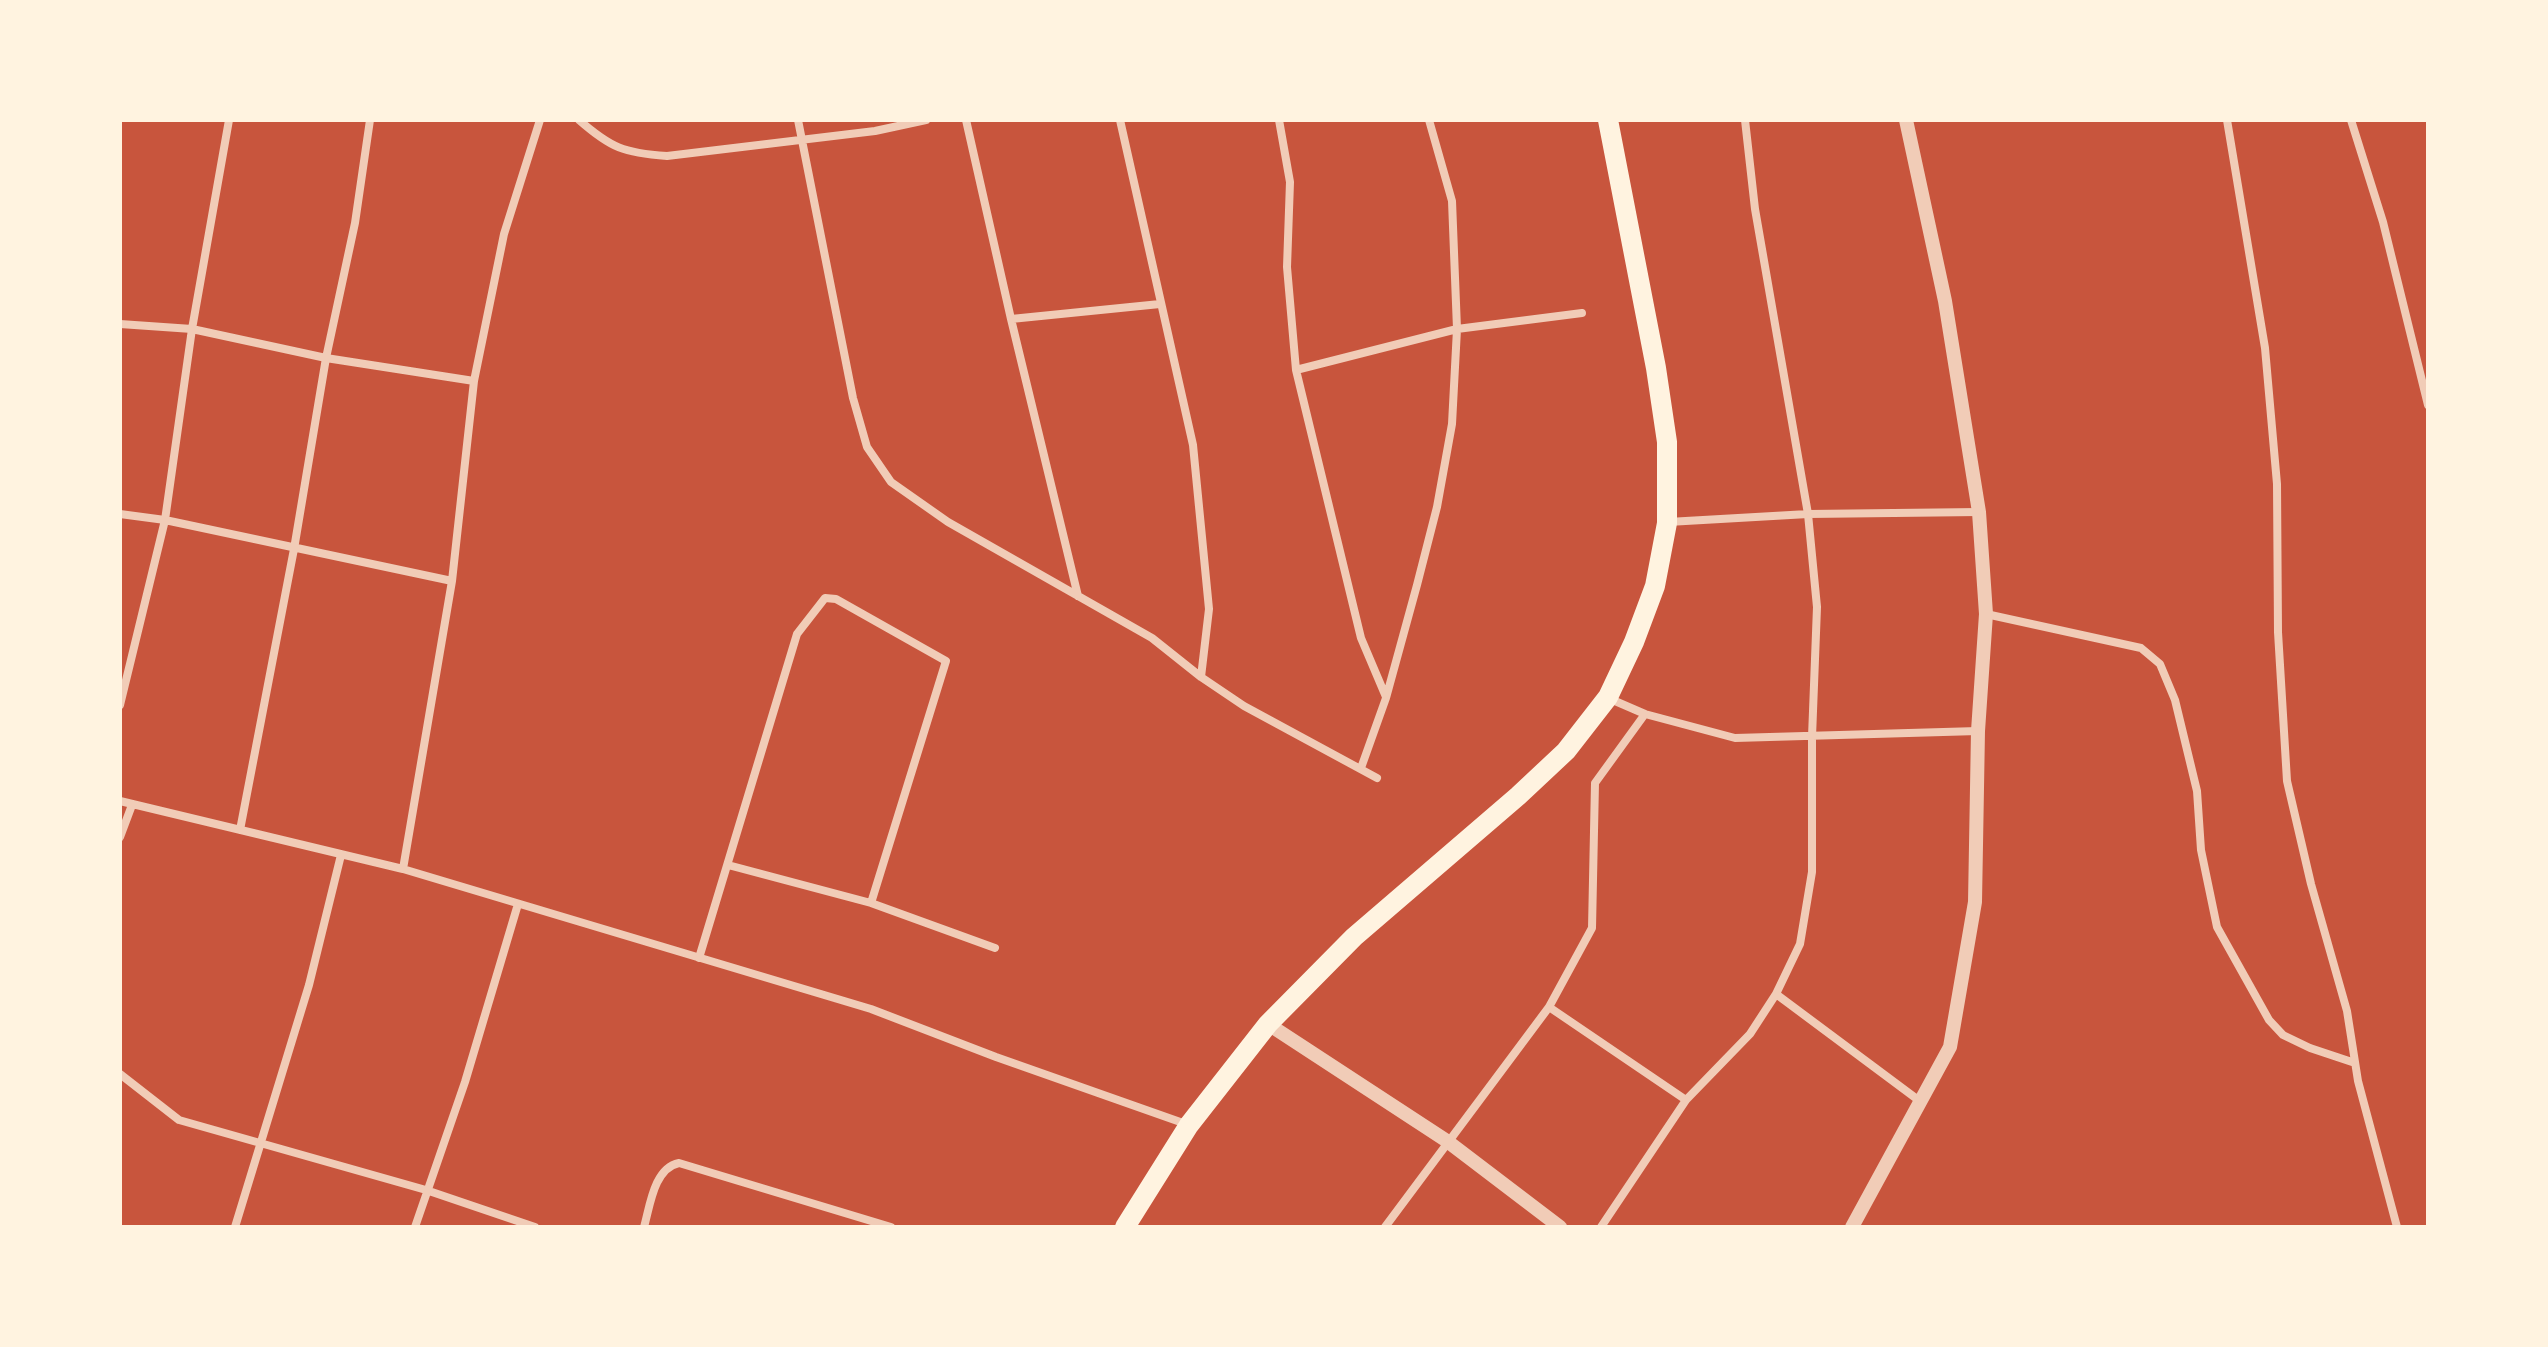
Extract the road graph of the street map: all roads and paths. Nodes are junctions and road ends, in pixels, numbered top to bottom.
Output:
1 (229, 120) edge
2 (370, 120) edge
3 (540, 120) edge
4 (579, 120) edge
5 (798, 120) edge
6 (926, 120) edge
7 (966, 120) edge
8 (1120, 120) edge
9 (1279, 120) edge
10 (1429, 120) edge
11 (1608, 120) edge
12 (1745, 120) edge
13 (1906, 120) edge
14 (2227, 120) edge
15 (2351, 120) edge
16 (801, 141) junction
17 (1160, 304) junction
18 (1582, 313) dead end
19 (1011, 319) junction
20 (120, 324) edge
21 (192, 329) junction
22 (1457, 329) junction
23 (326, 358) junction
24 (1296, 370) junction
25 (474, 381) junction
26 (2428, 405) edge
27 (1979, 512) junction
28 (120, 514) edge
29 (1808, 514) junction
30 (165, 520) junction
31 (1667, 523) junction
32 (294, 549) junction
33 (452, 581) junction
34 (1078, 596) junction
35 (1986, 614) junction
36 (1201, 677) junction
37 (1608, 697) junction
38 (1386, 698) junction
39 (120, 705) edge
40 (1645, 714) junction
41 (1978, 731) junction
42 (1812, 737) junction
43 (1361, 768) junction
44 (1377, 778) dead end
45 (120, 801) edge
46 (132, 805) junction
47 (240, 830) junction
48 (120, 837) edge
49 (341, 855) junction
50 (728, 865) junction
51 (403, 869) junction
52 (871, 903) junction
53 (518, 904) junction
54 (995, 948) dead end
55 (699, 958) junction
56 (1776, 994) junction
57 (1549, 1007) junction
58 (1268, 1024) junction
59 (2355, 1063) junction
60 (120, 1074) edge
61 (1686, 1100) junction
62 (1921, 1102) junction
63 (1189, 1125) junction
64 (1447, 1141) junction
65 (262, 1145) junction
66 (426, 1190) junction
67 (235, 1227) edge
68 (415, 1227) edge
69 (535, 1227) edge
70 (644, 1227) edge
71 (891, 1227) edge
72 (1125, 1227) edge
73 (1385, 1227) edge
74 (1560, 1227) edge
75 (1601, 1227) edge
76 (1852, 1227) edge
77 (2397, 1227) edge

1 - 21 street
2 - 23 street
3 - 25 street
4 - 16 street
5 - 16 street
6 - 16 street
7 - 19 street
8 - 17 street
9 - 24 street
10 - 22 street
11 - 31 highway
12 - 29 street
13 - 27 street
14 - 59 street
15 - 26 street
16 - 34 street
17 - 19 street
17 - 36 street
18 - 22 street
19 - 34 street
20 - 21 street
21 - 23 street
21 - 30 street
22 - 24 street
22 - 38 street
23 - 25 street
23 - 32 street
24 - 38 street
25 - 33 street
27 - 29 street
27 - 35 street
28 - 30 street
29 - 31 street
29 - 42 street
30 - 32 street
30 - 39 street
31 - 37 highway
32 - 33 street
32 - 47 street
33 - 51 street
34 - 36 street
35 - 41 street
35 - 59 street
36 - 43 street
37 - 40 street
37 - 58 highway
38 - 43 street
40 - 42 street
40 - 57 street
41 - 42 street
41 - 62 street
42 - 56 street
43 - 44 street
45 - 46 street
46 - 47 street
46 - 48 street
47 - 49 street
49 - 51 street
49 - 65 street
50 - 52 street
50 - 52 street
50 - 55 street
51 - 53 street
52 - 54 street
53 - 55 street
53 - 66 street
55 - 63 street
56 - 61 street
56 - 62 street
57 - 61 street
57 - 64 street
58 - 63 highway
58 - 64 street
59 - 77 street
60 - 65 street
61 - 75 street
62 - 76 street
63 - 72 highway
64 - 73 street
64 - 74 street
65 - 66 street
65 - 67 street
66 - 68 street
66 - 69 street
70 - 71 street

